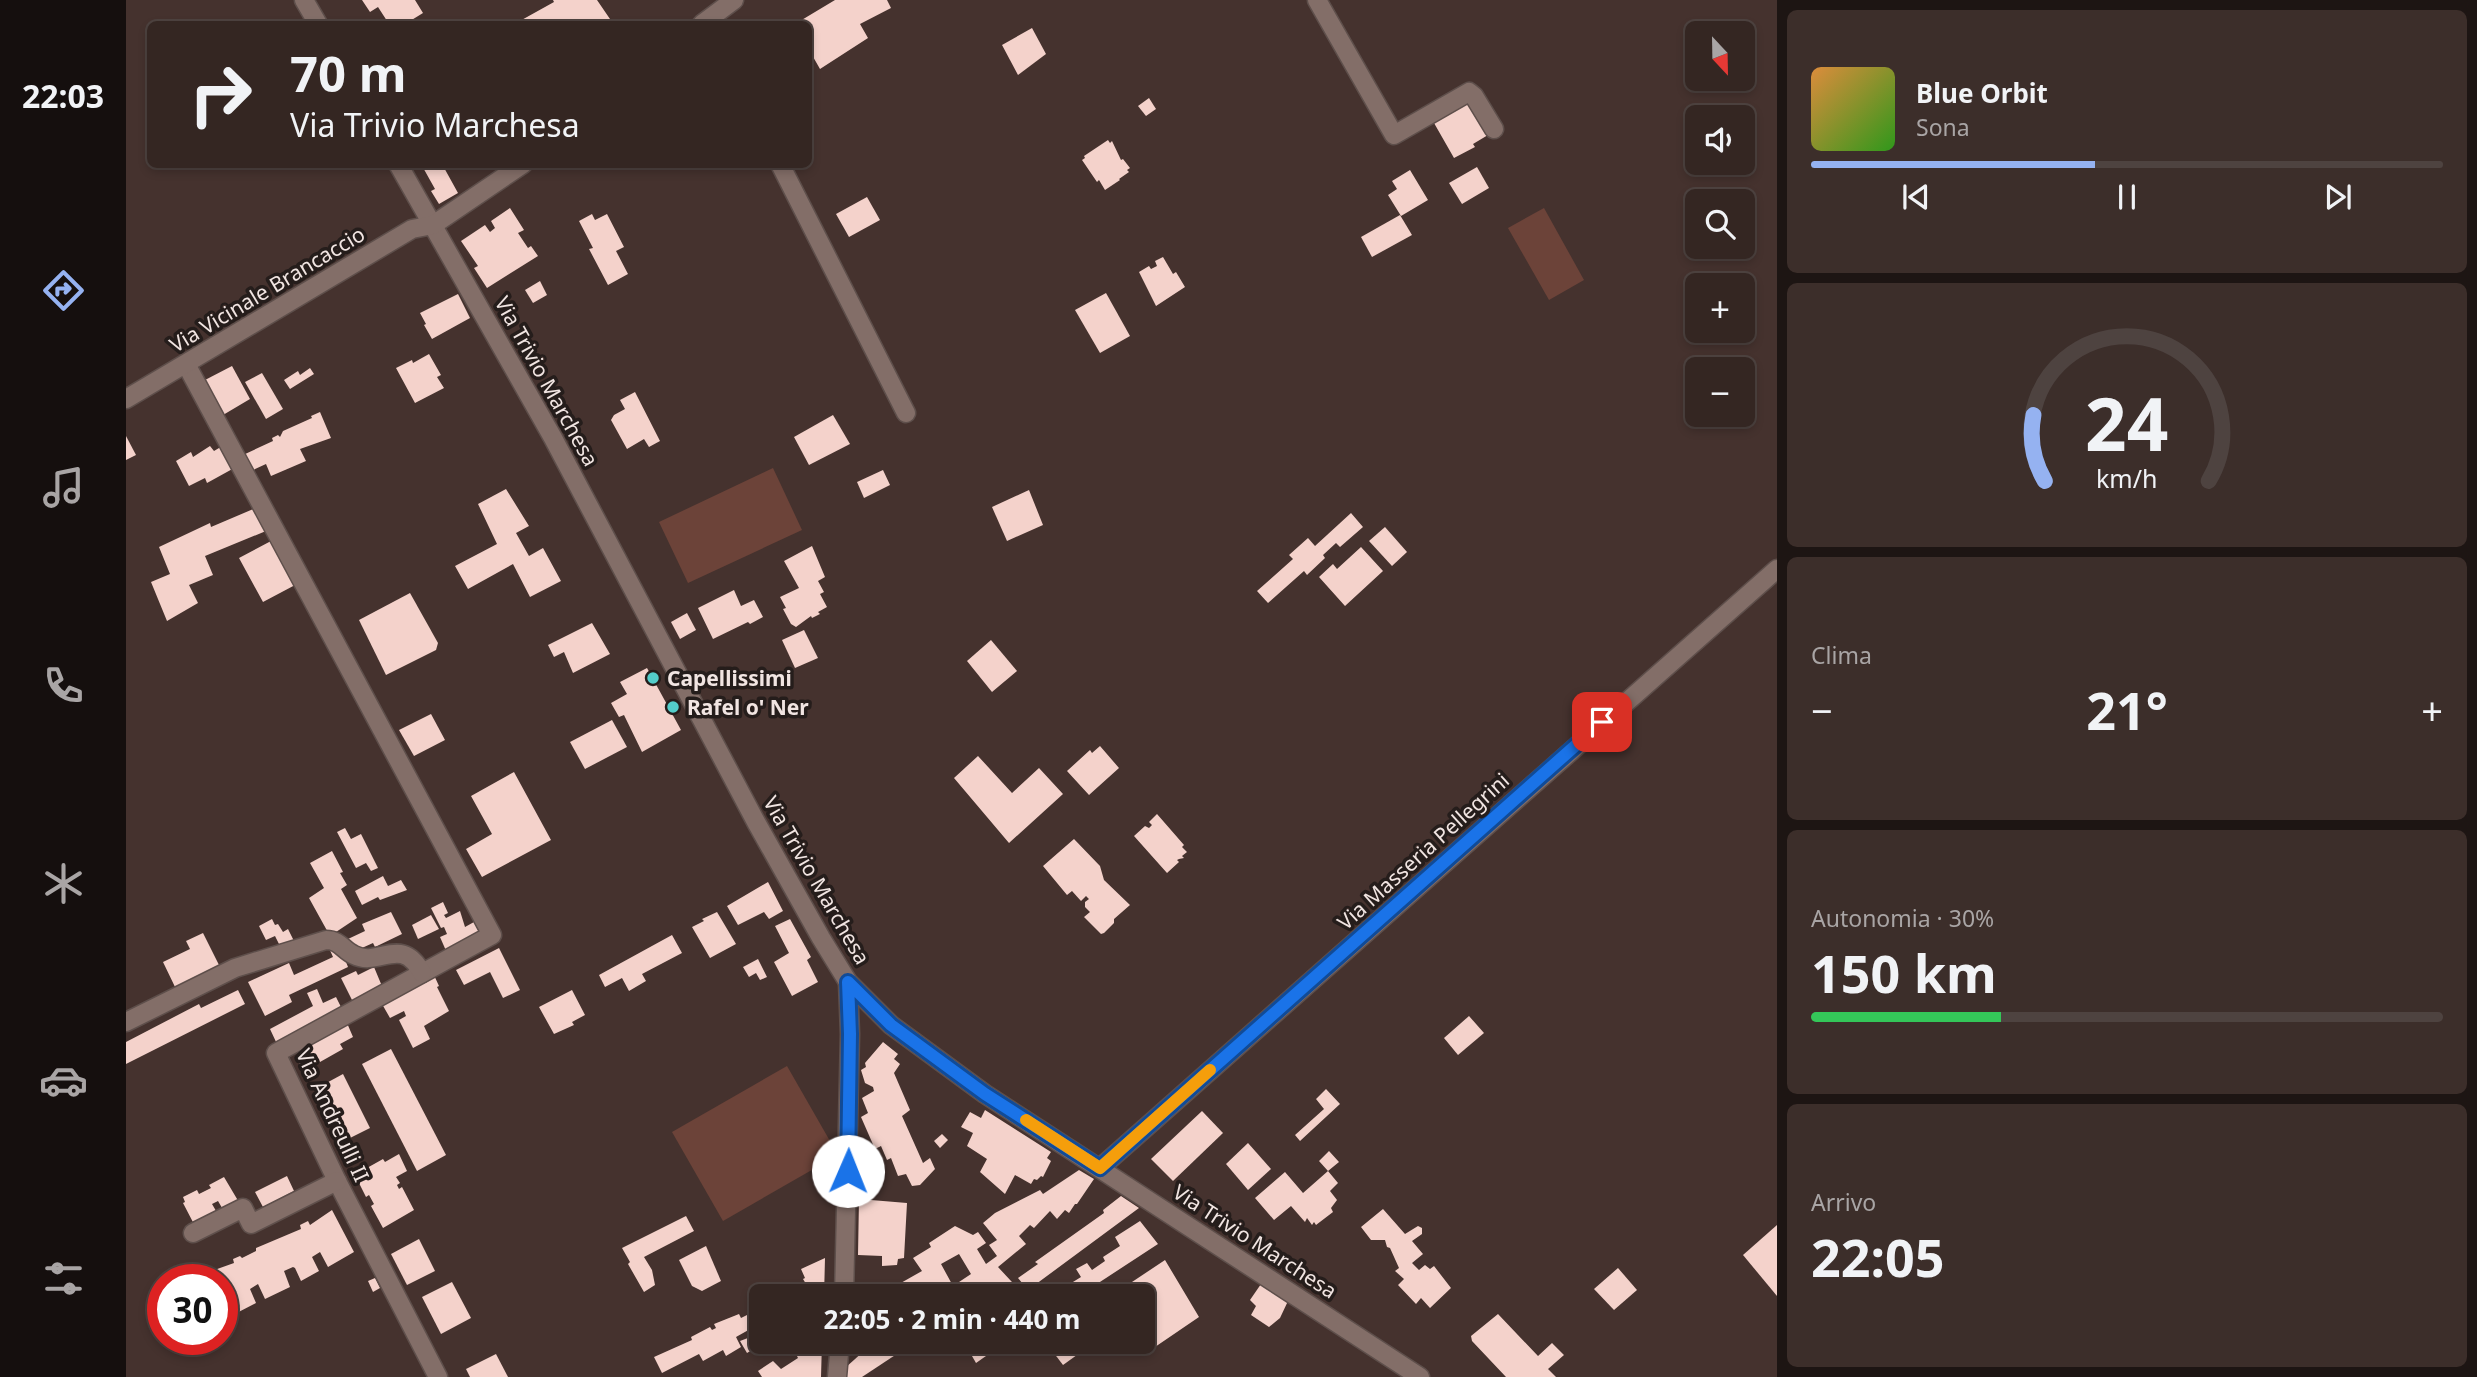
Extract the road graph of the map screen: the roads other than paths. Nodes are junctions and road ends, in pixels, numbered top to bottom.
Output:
1 (304, 0) edge
2 (734, 0) edge
3 (1317, 0) edge
4 (316, 21) edge
5 (708, 21) edge
6 (1494, 129) dead end
7 (400, 168) edge
8 (517, 168) edge
9 (781, 168) edge
10 (433, 225) junction
11 (186, 365) junction
12 (126, 399) edge
13 (906, 413) dead end
14 (1777, 569) edge
15 (422, 973) junction
16 (848, 982) junction
17 (126, 1022) edge
18 (1100, 1168) junction
19 (337, 1181) junction
20 (193, 1233) dead end
21 (844, 1284) edge
22 (839, 1354) edge
23 (438, 1377) edge
24 (837, 1377) edge
25 (1420, 1377) edge

1 - 4 street
2 - 5 street
3 - 6 street
7 - 10 street, Via Trivio Marchesa
8 - 10 street, Via Vicinale Brancaccio
9 - 13 street
10 - 11 street, Via Vicinale Brancaccio
10 - 16 street, Via Trivio Marchesa
11 - 12 street, Via Vicinale Brancaccio
11 - 15 street, Via Andreulli II
14 - 18 street, Via Masseria Pellegrini
15 - 17 street
15 - 19 street, Via Andreulli II
16 - 18 street, Via Trivio Marchesa
16 - 21 street
18 - 25 street, Via Trivio Marchesa
19 - 20 street
19 - 23 street, Via Andreulli II
22 - 24 street

